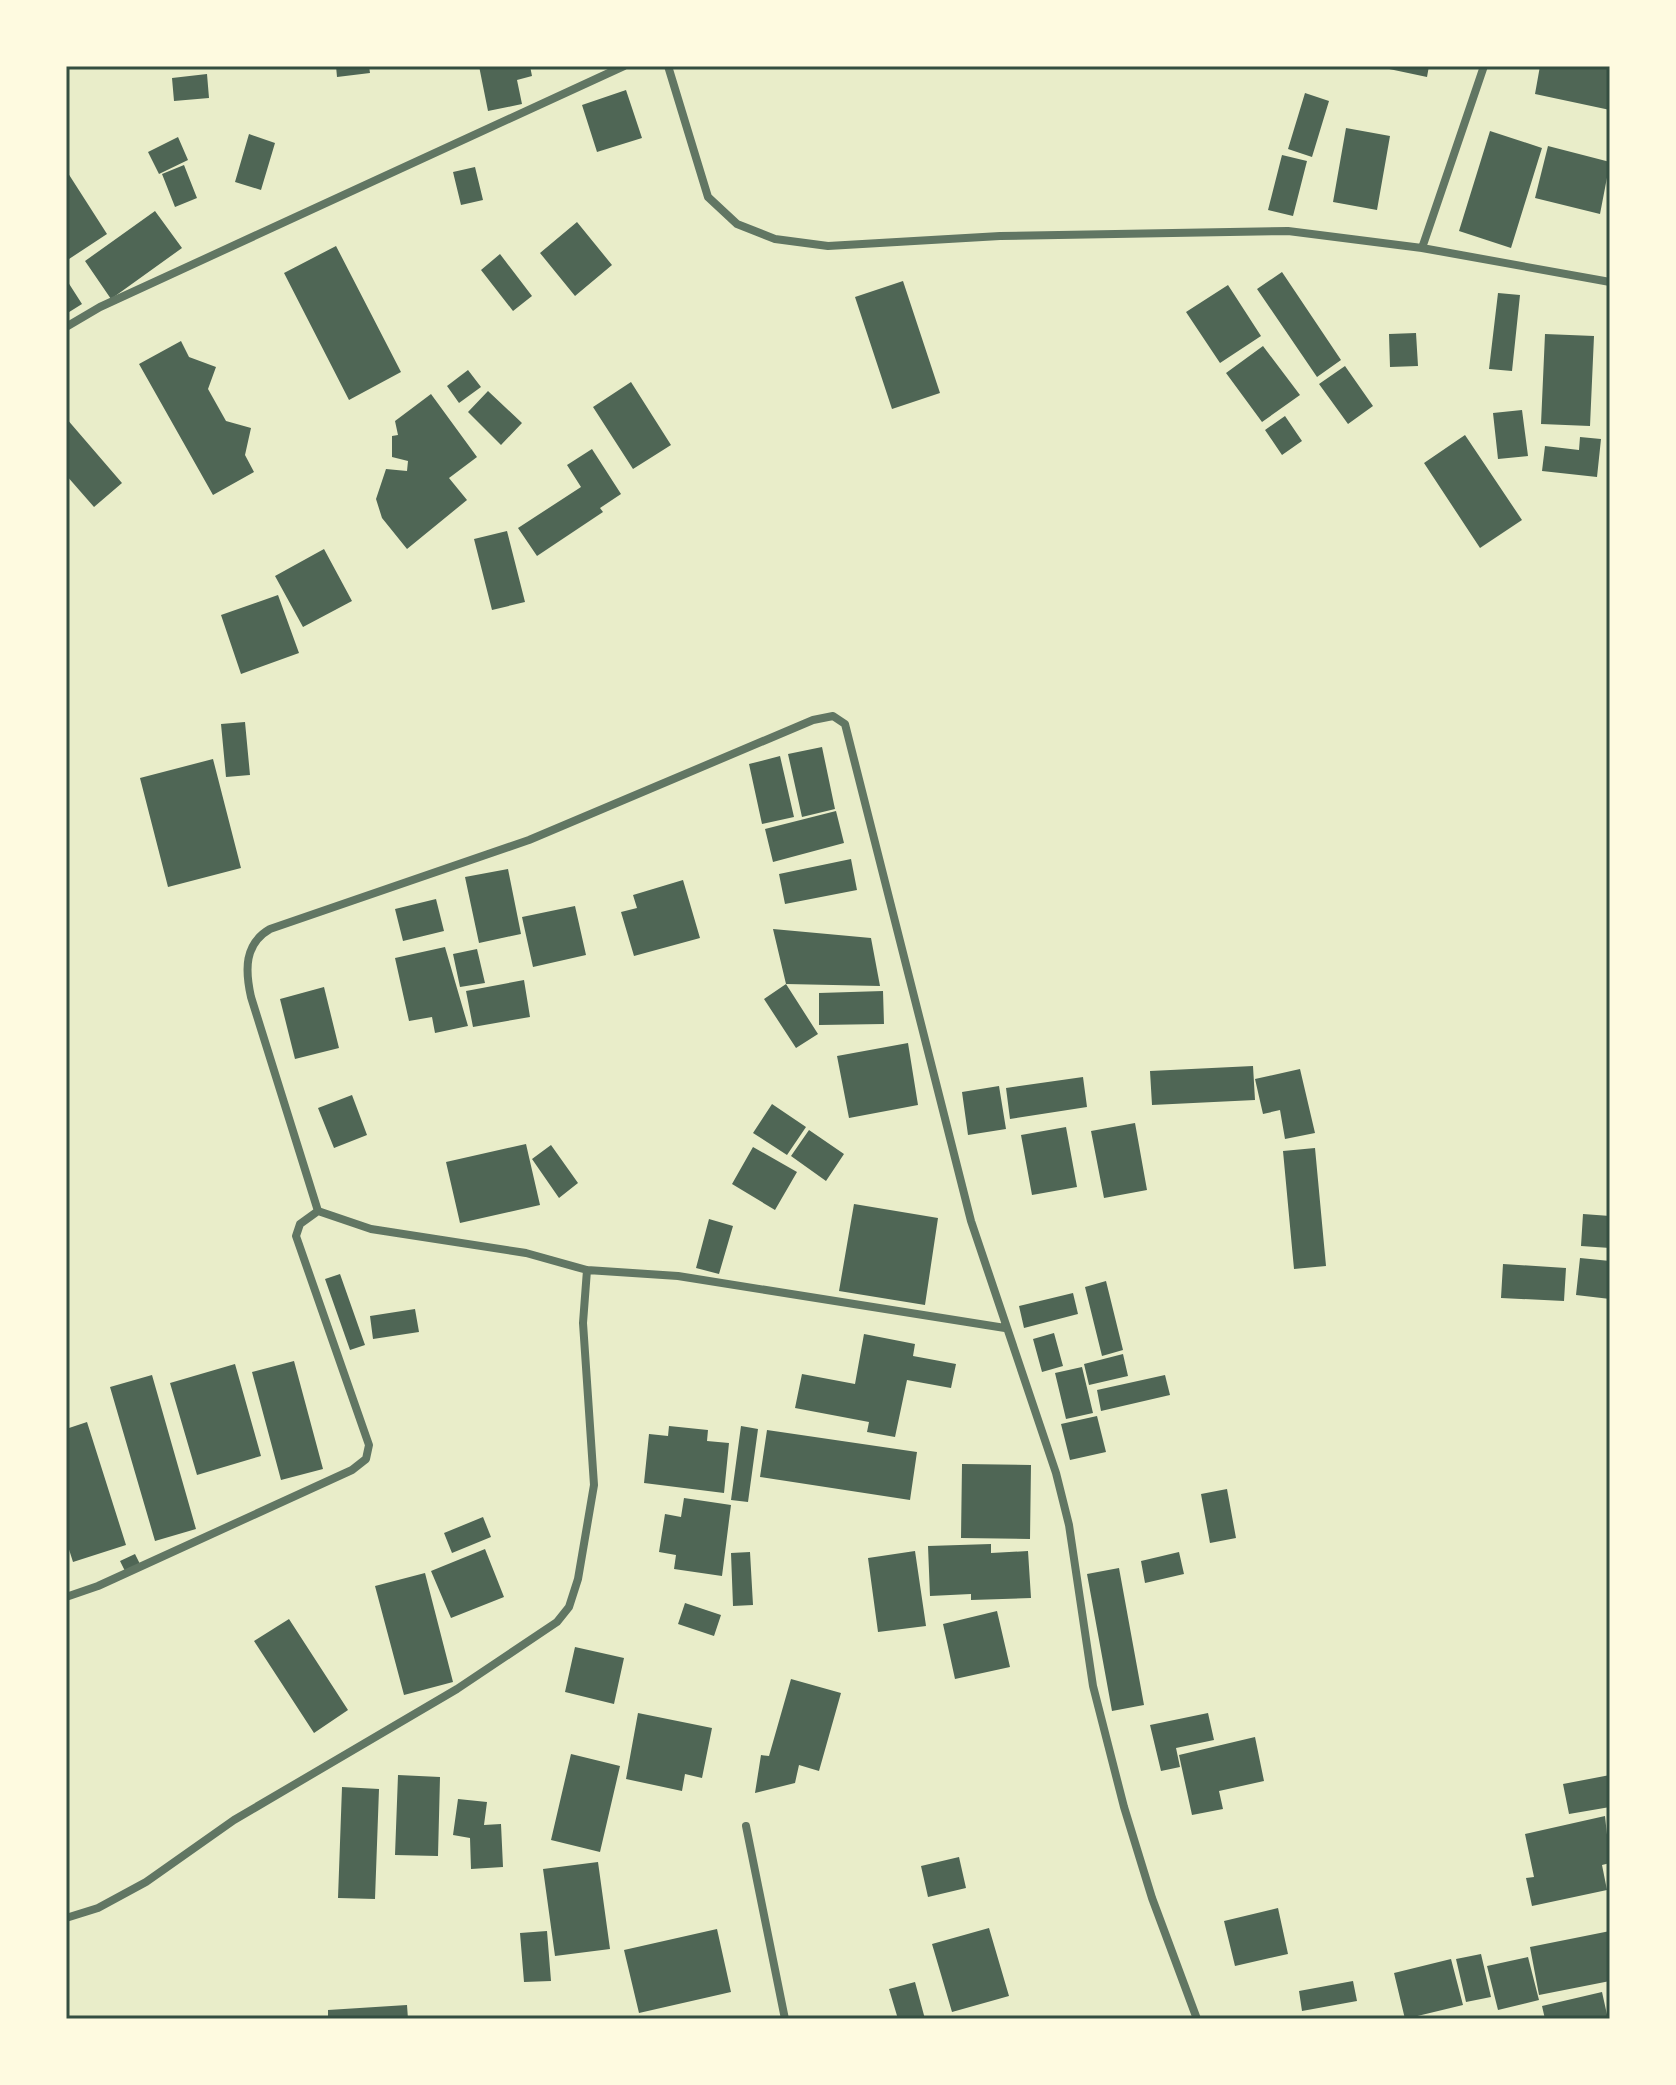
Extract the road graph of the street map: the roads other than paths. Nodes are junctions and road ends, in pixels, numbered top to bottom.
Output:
1 (624, 66) edge
2 (668, 66) edge
3 (1484, 66) edge
4 (1422, 248) junction
5 (1610, 282) edge
6 (66, 327) edge
7 (318, 1211) junction
8 (587, 1270) junction
9 (1005, 1328) junction
10 (66, 1597) edge
11 (746, 1826) dead end
12 (66, 1918) edge
13 (785, 2019) edge
14 (1197, 2019) edge

1 - 6 street
2 - 4 street
3 - 4 street
4 - 5 street
7 - 8 street
7 - 9 street
7 - 10 street
8 - 9 street
8 - 12 street
9 - 14 street
11 - 13 street

